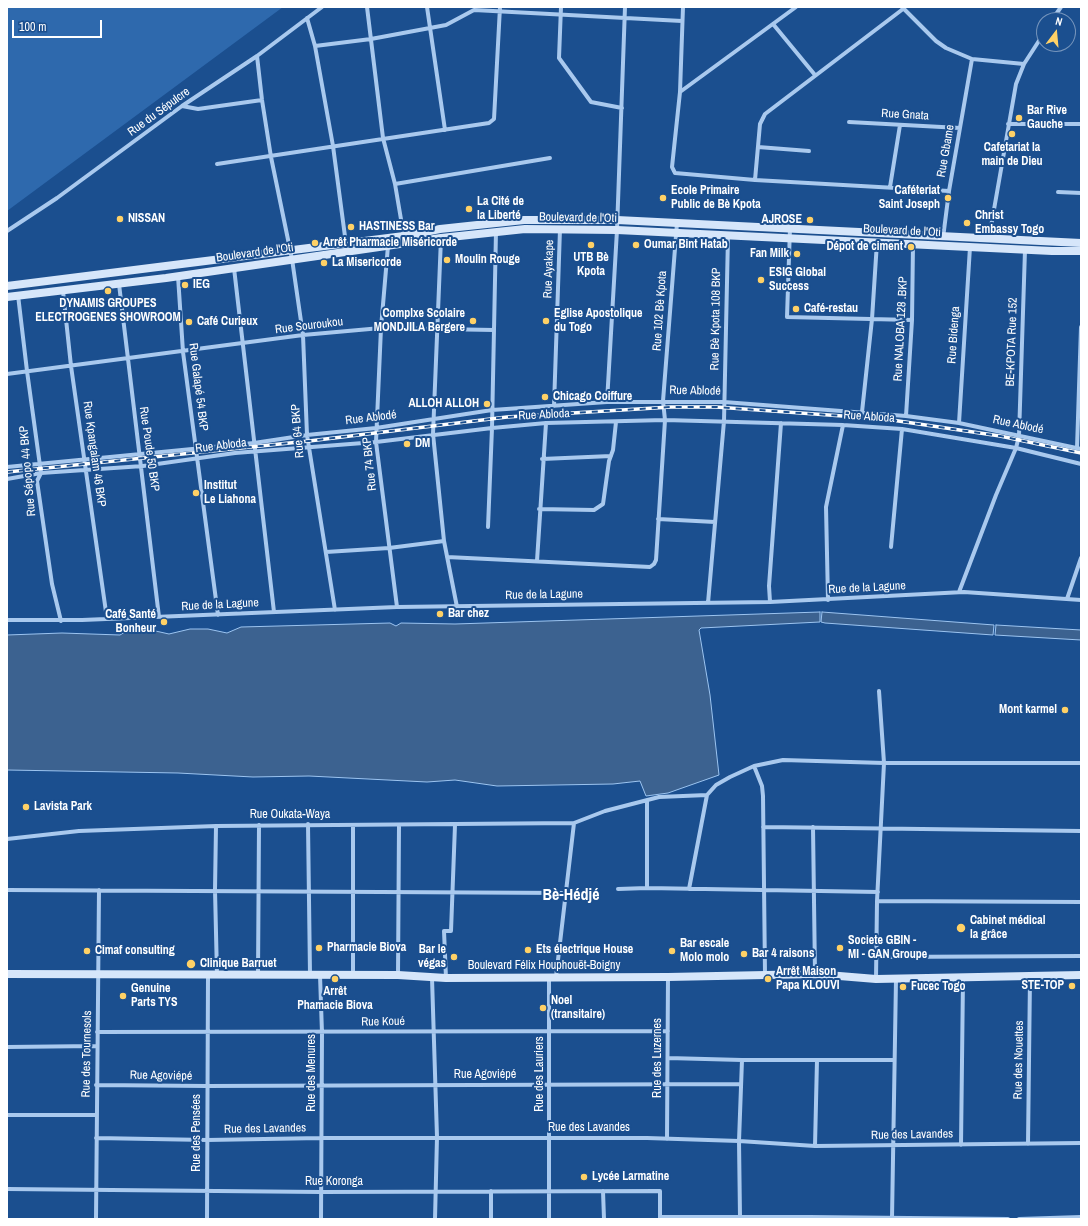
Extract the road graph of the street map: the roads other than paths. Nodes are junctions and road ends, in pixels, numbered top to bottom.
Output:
1 (322, 7) edge
2 (366, 7) edge
3 (427, 7) edge
4 (561, 7) edge
5 (625, 7) edge
6 (683, 7) edge
7 (796, 7) edge
8 (500, 8) edge
9 (903, 8) edge
10 (560, 14) junction
11 (624, 17) junction
12 (308, 18) junction
13 (682, 21) junction
14 (773, 24) junction
15 (431, 28) junction
16 (370, 39) junction
17 (1036, 45) edge
18 (315, 46) junction
19 (257, 56) junction
20 (972, 59) junction
21 (1024, 64) junction
22 (815, 75) junction
23 (680, 92) junction
24 (262, 100) junction
25 (182, 106) junction
26 (622, 108) junction
27 (849, 122) dead end
28 (1008, 124) junction
29 (1081, 124) edge
30 (900, 125) junction
31 (960, 128) junction
32 (445, 130) junction
33 (383, 138) junction
34 (333, 146) junction
35 (758, 147) junction
36 (809, 150) dead end
37 (271, 157) junction
38 (550, 158) dead end
39 (217, 164) dead end
40 (754, 180) junction
41 (396, 184) junction
42 (890, 187) junction
43 (948, 190) junction
44 (1058, 192) dead end
45 (1081, 193) edge
46 (524, 220) junction
47 (617, 220) junction
48 (677, 223) junction
49 (790, 228) junction
50 (525, 229) junction
51 (560, 229) junction
52 (617, 230) junction
53 (7, 231) edge
54 (496, 231) junction
55 (676, 233) junction
56 (728, 236) junction
57 (943, 236) junction
58 (441, 238) junction
59 (789, 238) junction
60 (989, 238) junction
61 (405, 240) junction
62 (877, 242) junction
63 (1081, 242) edge
64 (914, 244) junction
65 (388, 246) junction
66 (942, 246) junction
67 (347, 247) junction
68 (970, 247) junction
69 (290, 250) junction
70 (1025, 250) junction
71 (1081, 251) edge
72 (292, 259) junction
73 (234, 268) junction
74 (178, 275) junction
75 (119, 284) junction
76 (7, 286) edge
77 (63, 291) junction
78 (18, 295) junction
79 (7, 297) edge
80 (872, 319) junction
81 (912, 320) junction
82 (1081, 327) edge
83 (381, 328) junction
84 (438, 328) junction
85 (494, 330) junction
86 (303, 336) junction
87 (244, 344) junction
88 (183, 352) junction
89 (127, 358) junction
90 (71, 366) junction
91 (1081, 367) edge
92 (27, 371) junction
93 (7, 374) edge
94 (663, 401) junction
95 (607, 402) junction
96 (724, 402) junction
97 (554, 406) junction
98 (492, 410) junction
99 (862, 412) junction
100 (906, 416) junction
101 (433, 419) junction
102 (664, 420) junction
103 (724, 421) junction
104 (616, 422) junction
105 (546, 423) junction
106 (781, 423) junction
107 (959, 423) junction
108 (843, 425) junction
109 (1080, 425) edge
110 (376, 428) junction
111 (492, 428) junction
112 (902, 429) junction
113 (433, 434) junction
114 (307, 435) junction
115 (1019, 436) junction
116 (376, 442) junction
117 (254, 443) junction
118 (309, 447) junction
119 (196, 448) junction
120 (1016, 448) junction
121 (1079, 449) edge
122 (255, 451) junction
123 (138, 454) junction
124 (611, 456) junction
125 (198, 458) junction
126 (542, 459) junction
127 (85, 460) junction
128 (40, 462) junction
129 (1081, 464) edge
130 (143, 466) junction
131 (7, 467) edge
132 (87, 470) junction
133 (41, 473) junction
134 (7, 479) edge
135 (539, 509) junction
136 (658, 519) junction
137 (715, 522) junction
138 (488, 527) dead end
139 (444, 541) junction
140 (891, 547) dead end
141 (389, 548) junction
142 (326, 552) junction
143 (447, 557) junction
144 (1081, 558) edge
145 (536, 561) junction
146 (959, 592) junction
147 (1067, 599) junction
148 (828, 600) junction
149 (1081, 600) edge
150 (770, 602) junction
151 (708, 603) junction
152 (397, 607) junction
153 (457, 607) junction
154 (335, 610) junction
155 (274, 612) junction
156 (218, 615) junction
157 (159, 617) junction
158 (7, 619) edge
159 (107, 619) junction
160 (61, 621) junction
161 (879, 691) dead end
162 (1081, 763) edge
163 (884, 764) junction
164 (754, 766) junction
165 (707, 795) junction
166 (647, 800) junction
167 (574, 823) junction
168 (308, 824) junction
169 (259, 825) junction
170 (353, 825) junction
171 (399, 825) junction
172 (455, 825) junction
173 (216, 826) junction
174 (763, 827) junction
175 (813, 827) junction
176 (882, 829) junction
177 (1081, 830) edge
178 (7, 839) edge
179 (647, 888) junction
180 (618, 889) dead end
181 (689, 889) junction
182 (7, 890) edge
183 (99, 890) junction
184 (215, 890) junction
185 (763, 890) junction
186 (259, 891) junction
187 (309, 891) junction
188 (813, 891) junction
189 (354, 892) junction
190 (399, 892) junction
191 (452, 892) junction
192 (878, 892) junction
193 (567, 893) junction
194 (877, 901) junction
195 (1081, 902) edge
196 (1081, 956) edge
197 (877, 957) junction
198 (98, 973) junction
199 (7, 974) edge
200 (765, 974) junction
201 (815, 974) junction
202 (258, 975) junction
203 (310, 975) junction
204 (320, 975) junction
205 (354, 975) junction
206 (398, 975) junction
207 (1081, 975) edge
208 (208, 976) junction
209 (217, 976) junction
210 (432, 977) junction
211 (552, 977) junction
212 (1030, 977) junction
213 (446, 978) junction
214 (668, 978) junction
215 (896, 978) junction
216 (964, 978) junction
217 (876, 979) junction
218 (550, 1031) junction
219 (668, 1031) junction
220 (97, 1032) junction
221 (208, 1032) junction
222 (435, 1032) junction
223 (322, 1033) junction
224 (96, 1046) junction
225 (7, 1047) edge
226 (668, 1058) junction
227 (742, 1060) junction
228 (817, 1060) junction
229 (894, 1060) junction
230 (741, 1084) junction
231 (96, 1085) junction
232 (322, 1085) junction
233 (435, 1085) junction
234 (550, 1085) junction
235 (668, 1085) junction
236 (207, 1086) junction
237 (96, 1114) junction
238 (7, 1115) edge
239 (437, 1137) junction
240 (96, 1138) junction
241 (321, 1138) junction
242 (550, 1138) junction
243 (667, 1139) junction
244 (207, 1140) junction
245 (739, 1140) junction
246 (1081, 1143) edge
247 (1028, 1144) junction
248 (961, 1145) junction
249 (815, 1146) junction
250 (892, 1146) junction
251 (7, 1189) edge
252 (96, 1189) junction
253 (549, 1190) junction
254 (603, 1190) junction
255 (436, 1191) junction
256 (491, 1191) junction
257 (207, 1192) junction
258 (321, 1192) junction
259 (740, 1217) junction
260 (1081, 1217) edge
261 (660, 1218) edge
262 (810, 1218) edge
263 (892, 1218) edge
264 (96, 1219) edge
265 (207, 1219) edge
266 (321, 1219) edge
267 (435, 1219) edge
268 (491, 1219) edge
269 (549, 1219) edge
270 (604, 1219) edge
271 (1008, 1219) edge
272 (1019, 1219) edge

1 - 12 street, Rue du Sépulcre
2 - 16 street
3 - 15 street
4 - 10 street
5 - 11 street
6 - 13 street
7 - 14 street
8 - 10 street
8 - 15 street
8 - 32 street
9 - 20 street
9 - 22 street
10 - 11 street
10 - 26 street
11 - 13 street
11 - 26 street
12 - 18 street
12 - 19 street, Rue du Sépulcre
13 - 23 street
14 - 22 street
14 - 23 street
15 - 16 street
15 - 32 street
16 - 18 street
16 - 33 street
17 - 21 street
18 - 34 street
19 - 24 street, Rue 64 BKP
19 - 25 street, Rue du Sépulcre
20 - 21 street
20 - 31 street, Rue Gbame
21 - 28 street
22 - 35 street
23 - 40 street
24 - 25 street
24 - 37 street, Rue 64 BKP
25 - 53 street, Rue du Sépulcre
26 - 47 street
27 - 30 street, Rue Gnata
28 - 29 street
28 - 60 street
30 - 31 street, Rue Gnata
30 - 42 street
31 - 43 street, Rue Gbame
32 - 33 street
33 - 34 street
33 - 41 street
34 - 37 street
34 - 67 street
35 - 36 street
35 - 40 street
37 - 39 street
37 - 69 street, Rue 64 BKP
38 - 41 street
40 - 42 street
41 - 61 street
42 - 43 street
43 - 57 street, Rue Gbame
44 - 45 street
46 - 47 main road, Boulevard de l'Oti
46 - 50 main road
46 - 61 main road, Boulevard de l'Oti
47 - 48 main road, Boulevard de l'Oti
47 - 52 street
48 - 49 main road, Boulevard de l'Oti
48 - 55 street, Rue 102 Bè Kpota
49 - 57 main road, Boulevard de l'Oti
49 - 59 street
50 - 51 main road, Boulevard de l'Oti
50 - 54 main road, Boulevard de l'Oti
51 - 52 main road, Boulevard de l'Oti
51 - 97 street, Rue Ayakape
52 - 55 main road, Boulevard de l'Oti
52 - 95 street
54 - 58 main road, Boulevard de l'Oti
54 - 85 street
55 - 56 main road, Boulevard de l'Oti
55 - 94 street, Rue 102 Bè Kpota
56 - 59 main road, Boulevard de l'Oti
56 - 96 street, Rue Bè Kpota 108 BKP
57 - 60 main road, Boulevard de l'Oti
57 - 66 street, Rue Gbame
58 - 61 main road, Boulevard de l'Oti
58 - 84 street
59 - 62 main road, Boulevard de l'Oti
59 - 80 street
60 - 63 main road, Boulevard de l'Oti
61 - 65 main road, Boulevard de l'Oti
61 - 67 main road, Boulevard de l'Oti
62 - 64 main road, Boulevard de l'Oti
62 - 80 street
64 - 66 main road, Boulevard de l'Oti
64 - 81 street, Rue NALOBA 128 .BKP
65 - 67 main road, Boulevard de l'Oti
65 - 83 street, Rue 74 BKP
66 - 68 main road, Boulevard de l'Oti
67 - 69 main road, Boulevard de l'Oti
67 - 72 main road, Boulevard de l'Oti
68 - 70 main road, Boulevard de l'Oti
68 - 107 street, Rue Bidenga
69 - 72 street, Rue 64 BKP
69 - 76 main road, Boulevard de l'Oti
70 - 71 main road, Boulevard de l'Oti
70 - 115 street, BE-KPOTA Rue 152
72 - 73 main road, Boulevard de l'Oti
72 - 86 street, Rue 64 BKP
73 - 74 main road, Boulevard de l'Oti
73 - 87 street
74 - 75 main road, Boulevard de l'Oti
74 - 88 street, Rue Galapé 54 BKP
75 - 77 main road, Boulevard de l'Oti
75 - 89 street, Rue Poude 50 BKP
77 - 78 main road, Boulevard de l'Oti
77 - 90 street, Rue Kpangalam 46 BKP
78 - 79 main road, Boulevard de l'Oti
78 - 92 street, Rue Sépopo 44 BKP
80 - 81 street
80 - 99 street
81 - 100 street, Rue NALOBA 128 .BKP
82 - 91 street
83 - 84 street, Rue Souroukou
83 - 86 street, Rue Souroukou
83 - 110 street, Rue 74 BKP
84 - 85 street, Rue Souroukou
84 - 101 street
85 - 98 street
86 - 87 street, Rue Souroukou
86 - 114 street, Rue 64 BKP
87 - 88 street, Rue Souroukou
87 - 117 street
88 - 89 street, Rue Souroukou
88 - 119 street, Rue Galapé 54 BKP
89 - 90 street, Rue Souroukou
89 - 123 street, Rue Poude 50 BKP
90 - 92 street, Rue Souroukou
90 - 127 street, Rue Kpangalam 46 BKP
91 - 109 street
92 - 93 street, Rue Souroukou
92 - 128 street, Rue Sépopo 44 BKP
94 - 95 street, Rue Ablodé
94 - 96 street, Rue Ablodé
94 - 102 street, Rue 102 Bè Kpota
95 - 97 street, Rue Ablodé
96 - 99 street, Rue Ablodé
96 - 103 street, Rue Bè Kpota 108 BKP
97 - 98 street, Rue Ablodé
98 - 101 street, Rue Ablodé
98 - 111 street
99 - 100 street, Rue Ablodé
100 - 107 street, Rue Ablodé
101 - 110 street, Rue Ablodé
101 - 113 street
102 - 103 street, Rue Abloda
102 - 104 street, Rue Abloda
102 - 136 street, Rue 102 Bè Kpota
103 - 106 street, Rue Abloda
103 - 137 street, Rue Bè Kpota 108 BKP
104 - 105 street, Rue Abloda
104 - 124 street
105 - 111 street, Rue Abloda
105 - 126 street
106 - 108 street, Rue Abloda
106 - 150 street
107 - 115 street, Rue Ablodé
108 - 112 street, Rue Abloda
108 - 148 street
109 - 121 street
110 - 114 street, Rue Ablodé
110 - 116 street, Rue 74 BKP
111 - 113 street, Rue Abloda
111 - 138 street
112 - 120 street, Rue Abloda
112 - 140 street
113 - 116 street, Rue Abloda
113 - 139 street
114 - 117 street, Rue Ablodé
114 - 118 street, Rue 64 BKP
115 - 120 street, BE-KPOTA Rue 152
115 - 121 street, Rue Ablodé
116 - 118 street, Rue Abloda
116 - 141 street, Rue 74 BKP
117 - 119 street, Rue Ablodé
117 - 122 street
118 - 122 street, Rue Abloda
118 - 142 street, Rue 64 BKP
119 - 123 street, Rue Ablodé
119 - 125 street, Rue Galapé 54 BKP
120 - 129 street, Rue Abloda
120 - 146 street, BE-KPOTA Rue 152
122 - 125 street, Rue Abloda
122 - 155 street
123 - 127 street, Rue Ablodé
123 - 130 street, Rue Poude 50 BKP
124 - 126 street
124 - 135 street
125 - 130 street, Rue Abloda
125 - 156 street, Rue Galapé 54 BKP
126 - 135 street
127 - 128 street, Rue Ablodé
127 - 132 street, Rue Kpangalam 46 BKP
128 - 131 street, Rue Ablodé
128 - 133 street, Rue Sépopo 44 BKP
130 - 132 street, Rue Abloda
130 - 157 street, Rue Poude 50 BKP
132 - 133 street, Rue Abloda
132 - 159 street, Rue Kpangalam 46 BKP
133 - 134 street, Rue Abloda
133 - 160 street, Rue Sépopo 44 BKP
135 - 145 street
136 - 137 street
136 - 145 street, Rue 102 Bè Kpota
137 - 151 street, Rue Bè Kpota 108 BKP
139 - 141 street
139 - 143 street
141 - 142 street
141 - 152 street, Rue 74 BKP
142 - 154 street, Rue 64 BKP
143 - 145 street
143 - 153 street
144 - 147 street
146 - 147 street, Rue de la Lagune
146 - 148 street, Rue de la Lagune
147 - 149 street, Rue de la Lagune
148 - 150 street, Rue de la Lagune
150 - 151 street, Rue de la Lagune
151 - 153 street, Rue de la Lagune
152 - 153 street, Rue de la Lagune
152 - 154 street, Rue de la Lagune
154 - 155 street, Rue de la Lagune
155 - 156 street, Rue de la Lagune
156 - 157 street, Rue de la Lagune
157 - 159 street, Rue de la Lagune
158 - 160 street, Rue de la Lagune
159 - 160 street, Rue de la Lagune
161 - 163 street
162 - 163 street
163 - 164 street
163 - 176 street
164 - 165 street
164 - 174 street
165 - 166 street
165 - 181 street
166 - 167 street
166 - 179 street
167 - 172 street, Rue Oukata-Waya
167 - 193 street, Rue des Lauriers
168 - 169 street, Rue Oukata-Waya
168 - 170 street, Rue Oukata-Waya
168 - 187 street
169 - 173 street, Rue Oukata-Waya
169 - 186 street
170 - 171 street, Rue Oukata-Waya
170 - 189 street
171 - 172 street, Rue Oukata-Waya
171 - 190 street
172 - 191 street
173 - 178 street, Rue Oukata-Waya
173 - 184 street
174 - 175 street
174 - 185 street
175 - 176 street
175 - 188 street
176 - 177 street
176 - 192 street
179 - 180 street
179 - 181 street
181 - 185 street
182 - 183 street
183 - 184 street
183 - 198 street, Rue des Tournesols
184 - 186 street
184 - 209 street
185 - 188 street
185 - 200 street
186 - 187 street
186 - 202 street
187 - 189 street
187 - 203 street
188 - 192 street
188 - 201 street
189 - 190 street
189 - 205 street
190 - 191 street
190 - 206 street
191 - 193 street
191 - 213 street
192 - 194 street
193 - 211 street, Rue des Lauriers
194 - 195 street
194 - 197 street
196 - 197 street
197 - 217 street
198 - 199 main road, Boulevard Félix Houphouët-Boigny
198 - 208 main road, Boulevard Félix Houphouët-Boigny
198 - 220 street, Rue des Tournesols
200 - 201 main road, Boulevard Félix Houphouët-Boigny
200 - 214 main road, Boulevard Félix Houphouët-Boigny
201 - 217 main road, Boulevard Félix Houphouët-Boigny
202 - 203 main road, Boulevard Félix Houphouët-Boigny
202 - 209 main road, Boulevard Félix Houphouët-Boigny
203 - 204 main road, Boulevard Félix Houphouët-Boigny
204 - 205 main road, Boulevard Félix Houphouët-Boigny
204 - 223 street, Rue des Menures
205 - 206 main road, Boulevard Félix Houphouët-Boigny
206 - 210 main road, Boulevard Félix Houphouët-Boigny
207 - 212 main road, Boulevard Félix Houphouët-Boigny
208 - 209 main road, Boulevard Félix Houphouët-Boigny
208 - 221 street, Rue des Pensées
210 - 213 main road, Boulevard Félix Houphouët-Boigny
210 - 222 street
211 - 213 main road, Boulevard Félix Houphouët-Boigny
211 - 214 main road, Boulevard Félix Houphouët-Boigny
211 - 218 street, Rue des Lauriers
212 - 216 main road, Boulevard Félix Houphouët-Boigny
212 - 247 street, Rue des Nouettes
214 - 219 street, Rue des Luzernes
215 - 216 main road, Boulevard Félix Houphouët-Boigny
215 - 217 main road, Boulevard Félix Houphouët-Boigny
215 - 229 street
216 - 248 street
218 - 219 street, Rue Koué
218 - 222 street, Rue Koué
218 - 234 street, Rue des Lauriers
219 - 226 street, Rue des Luzernes
220 - 221 street, Rue Koué
220 - 224 street, Rue des Tournesols
221 - 223 street, Rue Koué
221 - 236 street, Rue des Pensées
222 - 223 street, Rue Koué
222 - 233 street
223 - 232 street, Rue des Menures
224 - 225 street
224 - 231 street, Rue des Tournesols
226 - 227 street
226 - 235 street, Rue des Luzernes
227 - 228 street
227 - 230 street
228 - 229 street
228 - 249 street
229 - 250 street
230 - 235 street, Rue Agoviépé
230 - 245 street
231 - 236 street, Rue Agoviépé
231 - 237 street, Rue des Tournesols
232 - 233 street, Rue Agoviépé
232 - 236 street, Rue Agoviépé
232 - 241 street, Rue des Menures
233 - 234 street, Rue Agoviépé
233 - 239 street
234 - 235 street, Rue Agoviépé
234 - 242 street, Rue des Lauriers
235 - 243 street, Rue des Luzernes
236 - 244 street, Rue des Pensées
237 - 238 street
237 - 240 street, Rue des Tournesols
239 - 241 street, Rue des Lavandes
239 - 242 street, Rue des Lavandes
239 - 255 street
240 - 244 street, Rue des Lavandes
240 - 252 street, Rue des Tournesols
241 - 244 street, Rue des Lavandes
241 - 258 street, Rue des Menures
242 - 243 street, Rue des Lavandes
242 - 253 street, Rue des Lauriers
243 - 245 street, Rue des Lavandes
244 - 257 street, Rue des Pensées
245 - 249 street, Rue des Lavandes
245 - 259 street
246 - 247 street, Rue des Lavandes
247 - 248 street, Rue des Lavandes
248 - 250 street, Rue des Lavandes
249 - 250 street, Rue des Lavandes
250 - 263 street
251 - 252 street, Rue Koronga
252 - 257 street, Rue Koronga
252 - 264 street, Rue des Tournesols
253 - 254 street, Rue Koronga
253 - 256 street, Rue Koronga
253 - 269 street, Rue des Lauriers
254 - 261 street, Rue Koronga
254 - 270 street
255 - 256 street, Rue Koronga
255 - 258 street, Rue Koronga
255 - 267 street
256 - 268 street
257 - 258 street, Rue Koronga
257 - 265 street, Rue des Pensées
258 - 266 street, Rue des Menures
259 - 261 street
259 - 262 street
260 - 272 street
262 - 263 street
263 - 271 street

